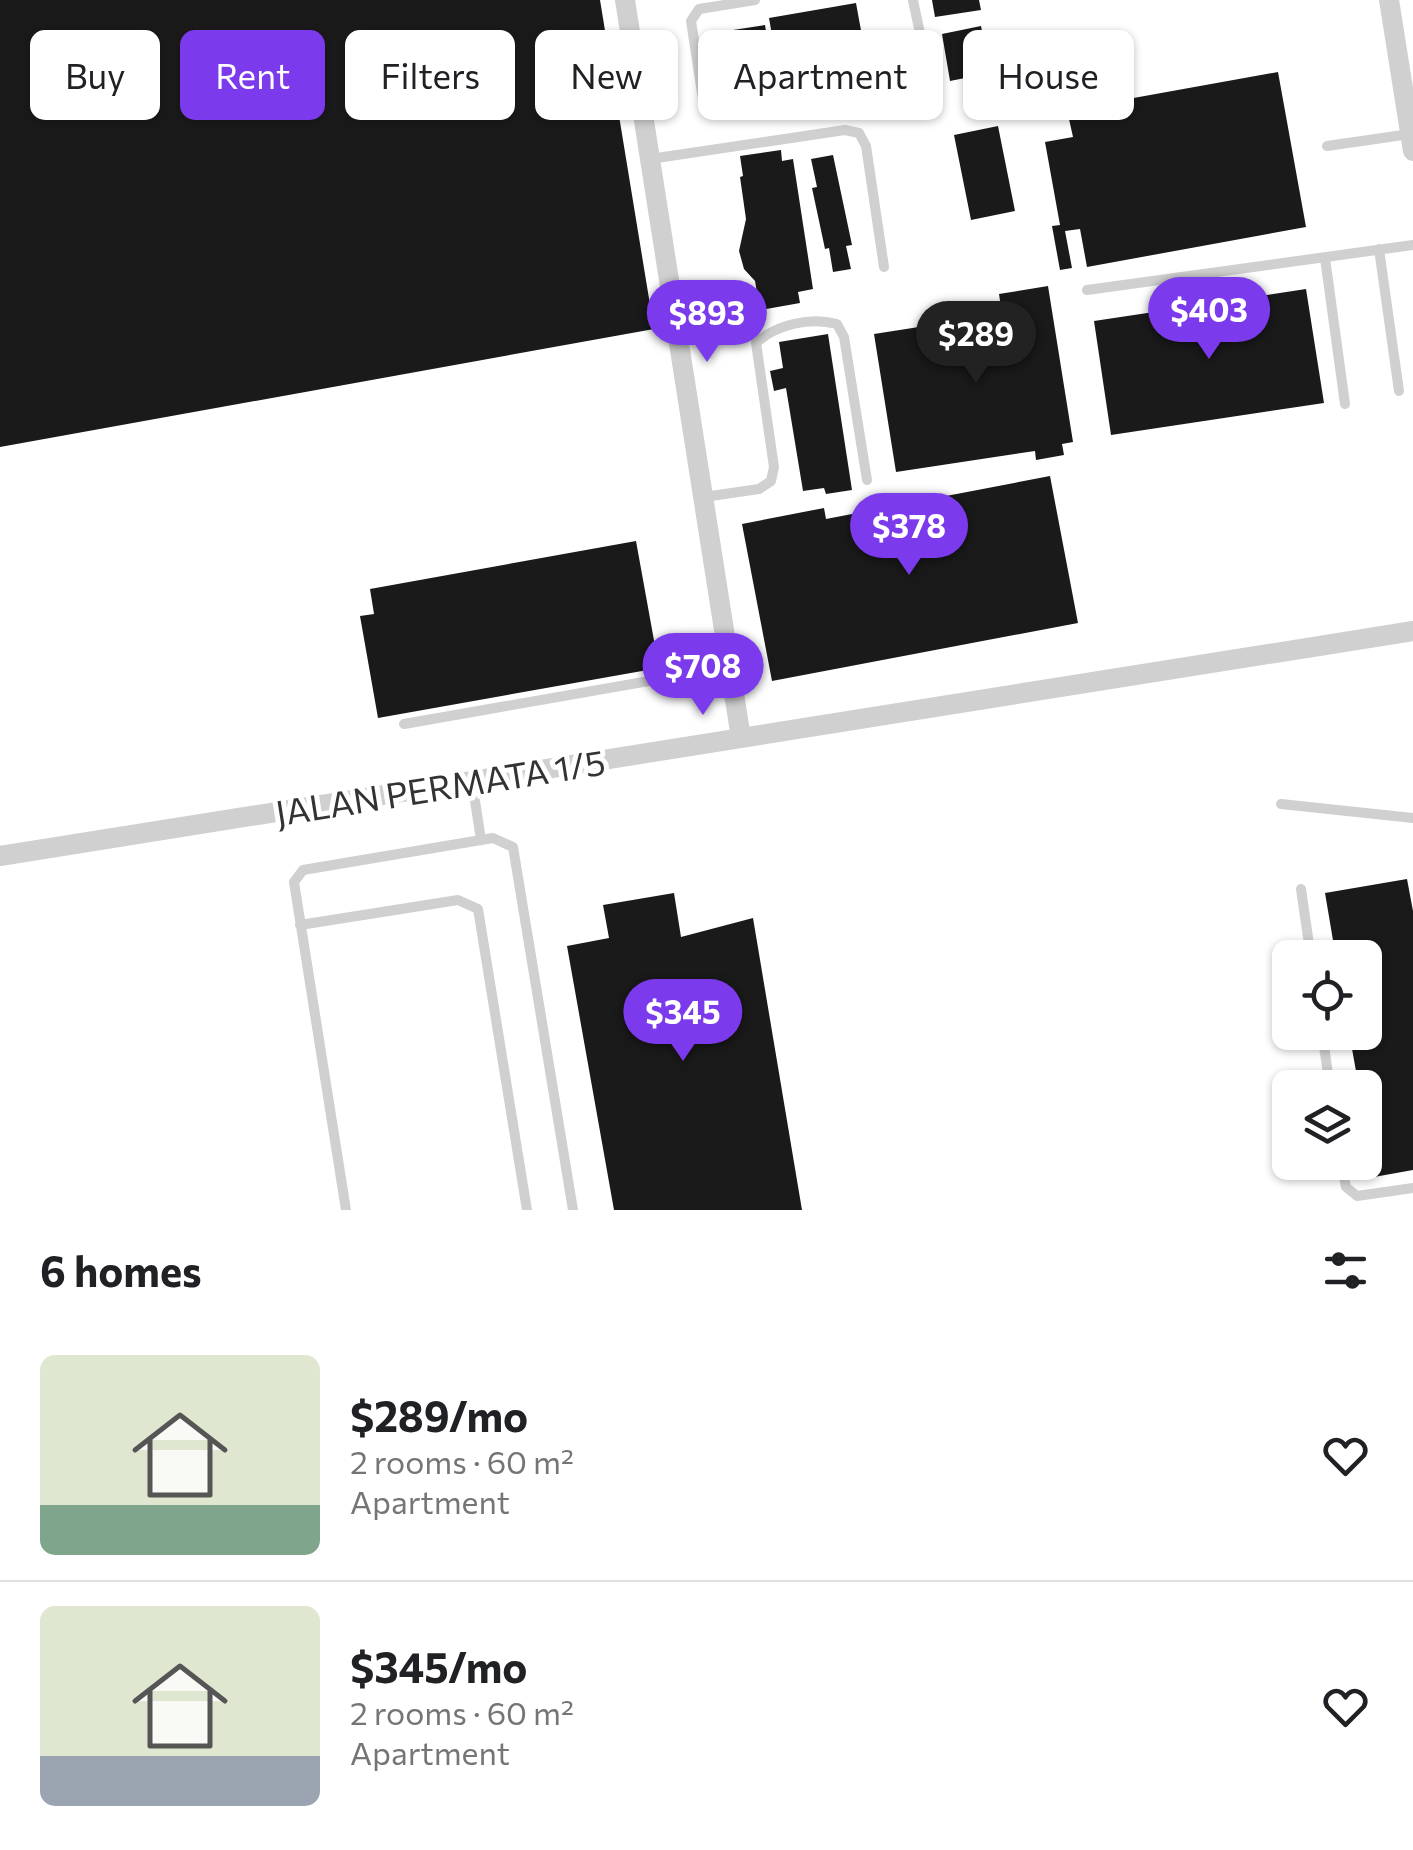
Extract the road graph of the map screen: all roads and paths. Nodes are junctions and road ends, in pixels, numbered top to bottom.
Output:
1 (624, 0) edge
2 (755, 0) edge
3 (913, 0) edge
4 (1389, 0) edge
5 (1412, 143) edge
6 (1327, 146) dead end
7 (650, 159) junction
8 (1413, 244) edge
9 (1379, 249) junction
10 (1324, 258) junction
11 (884, 267) dead end
12 (1088, 290) dead end
13 (1399, 391) dead end
14 (1345, 404) dead end
15 (867, 480) dead end
16 (703, 497) junction
17 (1413, 631) edge
18 (730, 667) junction
19 (404, 724) dead end
20 (741, 738) junction
21 (472, 781) junction
22 (1282, 804) dead end
23 (1413, 818) edge
24 (481, 840) junction
25 (0, 856) edge
26 (1301, 890) dead end
27 (300, 926) junction
28 (1308, 940) edge
29 (1344, 1180) edge
30 (1413, 1188) edge
31 (346, 1210) edge
32 (527, 1210) edge
33 (573, 1210) edge

1 - 7 street
2 - 3 lane
4 - 5 street
5 - 6 lane
7 - 11 lane
7 - 16 street
8 - 9 lane
9 - 10 lane
9 - 13 lane
10 - 12 lane
10 - 14 lane
15 - 16 lane
16 - 18 street
17 - 20 street, JALAN PERMATA 1/5
18 - 19 lane
18 - 20 street
20 - 21 street, JALAN PERMATA 1/5
21 - 24 lane
21 - 25 street, JALAN PERMATA 1/5
22 - 23 lane
24 - 27 lane
24 - 33 lane
26 - 28 lane
27 - 31 lane
27 - 32 lane
29 - 30 lane

